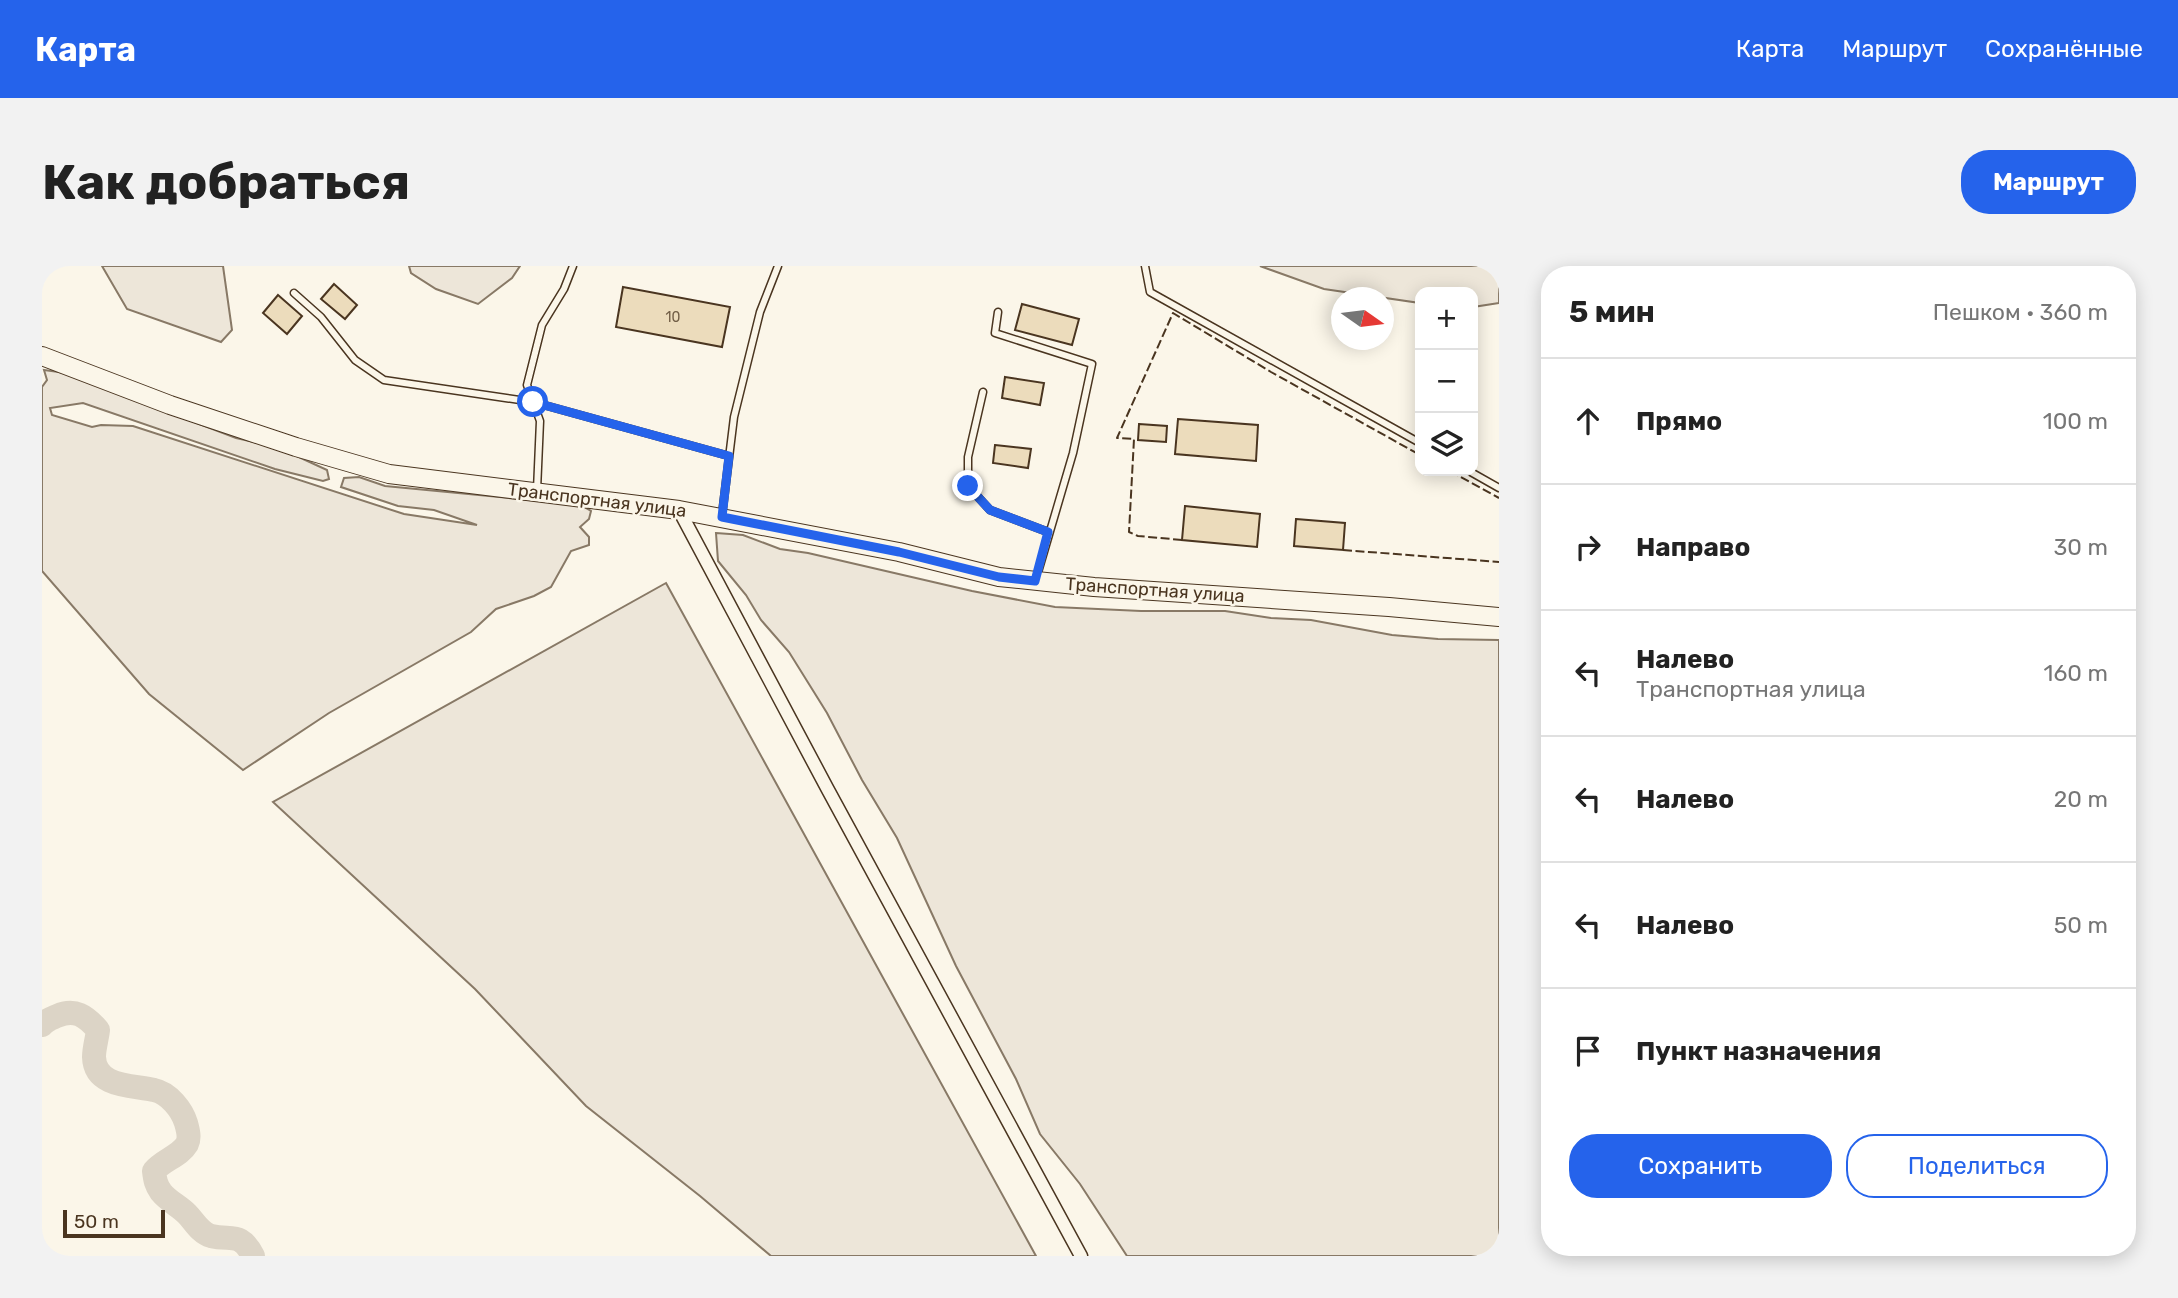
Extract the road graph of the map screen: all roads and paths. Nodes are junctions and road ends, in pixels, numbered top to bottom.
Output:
1 (573, 266) edge
2 (778, 266) edge
3 (1145, 266) edge
4 (294, 293) dead end
5 (998, 312) dead end
6 (42, 356) edge
7 (983, 392) dead end
8 (533, 402) junction
9 (1415, 440) edge
10 (729, 456) junction
11 (1478, 476) edge
12 (1499, 488) edge
13 (537, 492) junction
14 (679, 510) junction
15 (722, 517) junction
16 (1048, 532) junction
17 (1035, 581) junction
18 (1499, 617) edge
19 (1081, 1256) edge

1 - 8 lane
2 - 10 lane
3 - 9 lane
4 - 8 lane
5 - 16 lane
6 - 13 main road, Транспортная улица
7 - 16 lane
8 - 10 lane
8 - 13 lane
10 - 15 lane
11 - 12 lane
13 - 14 main road, Транспортная улица
14 - 15 main road, Транспортная улица
14 - 19 street
15 - 17 main road, Транспортная улица
16 - 17 lane
17 - 18 main road, Транспортная улица

